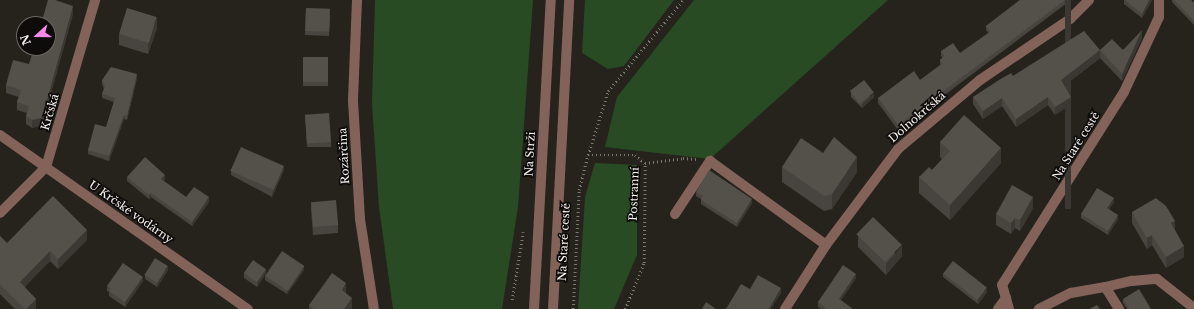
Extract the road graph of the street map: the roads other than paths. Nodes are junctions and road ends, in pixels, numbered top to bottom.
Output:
1 (95, 0) edge
2 (357, 0) edge
3 (551, 0) edge
4 (569, 0) edge
5 (1089, 0) edge
6 (1159, 0) edge
7 (0, 135) edge
8 (46, 167) junction
9 (0, 213) edge
10 (675, 214) dead end
11 (826, 245) junction
12 (1106, 287) junction
13 (1006, 298) junction
14 (1194, 308) edge
15 (247, 309) edge
16 (374, 309) edge
17 (534, 309) edge
18 (553, 309) edge
19 (785, 309) edge
20 (998, 309) edge
21 (1009, 309) edge
22 (1039, 309) edge
23 (1118, 309) edge

1 - 8 street, Krčská
2 - 16 street, Rozárčina
3 - 17 street, Na Strži
4 - 18 street
5 - 11 street, Dolnokrčská
6 - 13 street, Na Staré cestě
7 - 8 street, U Krčské vodárny
8 - 9 street, Krčská
8 - 15 street, U Krčské vodárny
10 - 11 street
11 - 19 street, Dolnokrčská
12 - 14 street
12 - 22 street
12 - 23 street
13 - 20 street
13 - 21 street, Na Staré cestě

